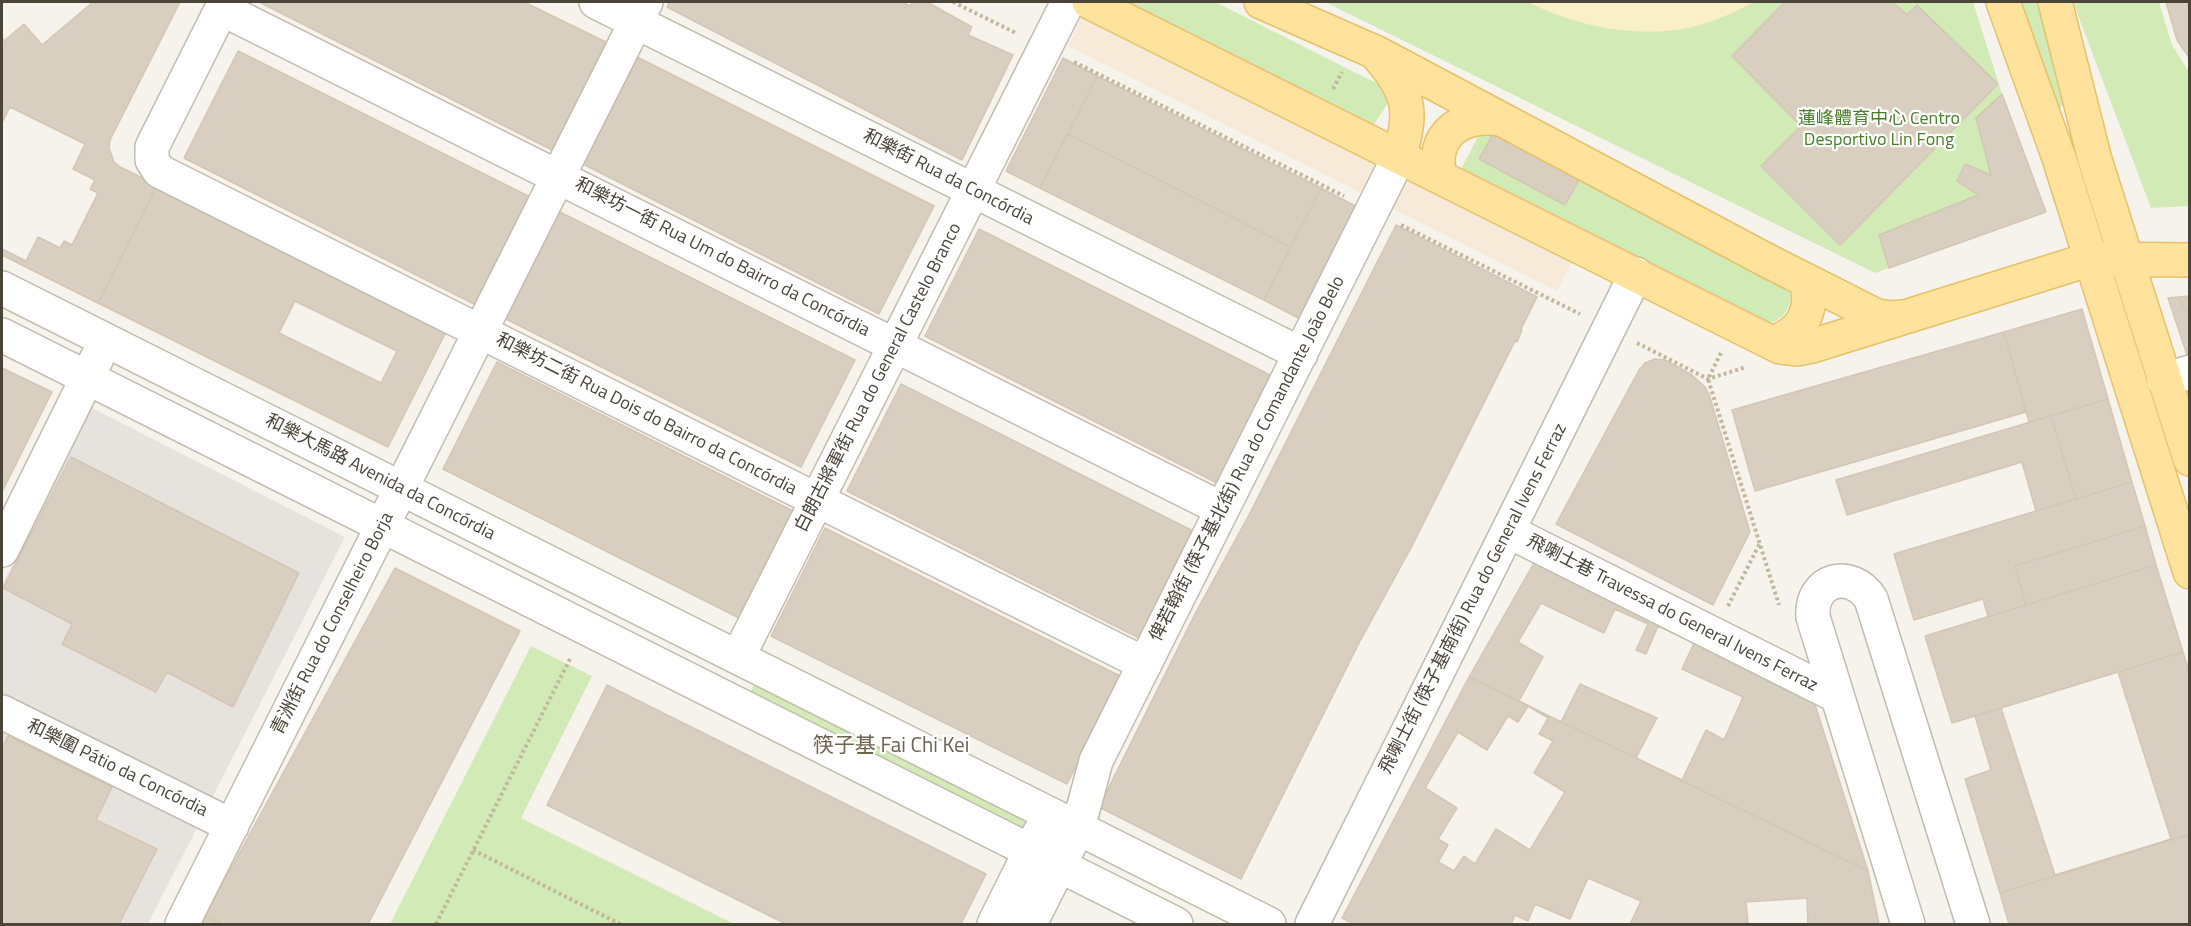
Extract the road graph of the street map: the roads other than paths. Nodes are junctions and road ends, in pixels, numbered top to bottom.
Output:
1 (596, 2) edge
2 (1068, 2) edge
3 (1089, 2) edge
4 (1262, 2) edge
5 (2003, 2) edge
6 (2055, 2) edge
7 (224, 5) edge
8 (641, 12) edge
9 (1366, 49) junction
10 (1500, 119) junction
11 (1399, 156) junction
12 (558, 176) junction
13 (1440, 176) junction
14 (973, 190) junction
15 (2091, 259) junction
16 (2126, 260) junction
17 (2190, 260) edge
18 (1636, 274) junction
19 (1806, 281) junction
20 (2, 288) edge
21 (1909, 316) junction
22 (480, 332) junction
23 (2, 335) edge
24 (106, 340) junction
25 (1774, 343) junction
26 (895, 345) junction
27 (1301, 354) junction
28 (2177, 376) edge
29 (88, 378) junction
30 (2190, 459) edge
31 (401, 489) junction
32 (817, 501) junction
33 (1222, 509) junction
34 (382, 525) junction
35 (1508, 531) junction
36 (2, 550) edge
37 (2190, 572) edge
38 (748, 662) junction
39 (1144, 664) junction
40 (673, 672) junction
41 (1837, 696) junction
42 (2, 712) edge
43 (1064, 821) junction
44 (232, 826) junction
45 (1045, 858) junction
46 (182, 924) edge
47 (994, 924) edge
48 (1030, 924) edge
49 (1176, 924) edge
50 (1269, 924) edge
51 (1312, 924) edge
52 (1908, 924) edge
53 (1973, 924) edge

1 - 8 street, 和樂街 Rua da Concórdia
2 - 14 street, 白朗古將軍街 Rua do General Castelo Branco
3 - 11 main road
4 - 9 main road
5 - 15 main road
6 - 16 main road
7 - 12 street, 和樂坊一街 Rua Um do Bairro da Concórdia
7 - 22 street, 和樂坊二街 Rua Dois do Bairro da Concórdia
8 - 12 street, 青洲街 Rua do Conselheiro Borja
8 - 14 street, 和樂街 Rua da Concórdia
9 - 10 main road
9 - 11 main road
10 - 13 main road
10 - 19 main road
11 - 13 main road
11 - 27 street, 俾若翰街 (筷子基北街) Rua do Comandante João Belo
12 - 22 street, 青洲街 Rua do Conselheiro Borja
12 - 26 street, 和樂坊一街 Rua Um do Bairro da Concórdia
13 - 18 main road
14 - 26 street, 白朗古將軍街 Rua do General Castelo Branco
14 - 27 street, 和樂街 Rua da Concórdia
15 - 16 main road
15 - 21 main road
15 - 37 main road
16 - 17 main road
16 - 28 main road
18 - 25 main road
18 - 35 street, 飛喇士街 (筷子基南街) Rua do General Ivens Ferraz
19 - 21 main road
19 - 25 main road
20 - 24 street, 和樂大馬路 Avenida da Concórdia
21 - 25 main road
22 - 31 street, 青洲街 Rua do Conselheiro Borja
22 - 32 street, 和樂坊二街 Rua Dois do Bairro da Concórdia
23 - 29 street, 和樂大馬路 Avenida da Concórdia
24 - 29 street
24 - 31 street, 和樂大馬路 Avenida da Concórdia
26 - 32 street, 白朗古將軍街 Rua do General Castelo Branco
26 - 33 street, 和樂坊一街 Rua Um do Bairro da Concórdia
27 - 33 street, 俾若翰街 (筷子基北街) Rua do Comandante João Belo
28 - 30 main road
29 - 34 street, 和樂大馬路 Avenida da Concórdia
29 - 36 street
31 - 34 street, 青洲街 Rua do Conselheiro Borja
31 - 38 street, 和樂大馬路 Avenida da Concórdia
32 - 38 street, 白朗古將軍街 Rua do General Castelo Branco
32 - 39 street, 和樂坊二街 Rua Dois do Bairro da Concórdia
33 - 39 street, 俾若翰街 (筷子基北街) Rua do Comandante João Belo
34 - 40 street, 和樂大馬路 Avenida da Concórdia
34 - 44 street, 青洲街 Rua do Conselheiro Borja
35 - 41 street, 飛喇士巷 Travessa do General Ivens Ferraz
35 - 51 street, 飛喇士街 (筷子基南街) Rua do General Ivens Ferraz
38 - 40 street, 和樂大馬路 Avenida da Concórdia
38 - 43 street, 和樂大馬路 Avenida da Concórdia
39 - 43 street, 俾若翰街 (筷子基北街) Rua do Comandante João Belo
40 - 45 street, 和樂大馬路 Avenida da Concórdia
41 - 52 street
41 - 53 street
42 - 44 street, 和樂圍 Pátio da Concórdia
43 - 45 street, 俾若翰街 (筷子基北街) Rua do Comandante João Belo
43 - 50 street, 和樂大馬路 Avenida da Concórdia
44 - 46 street, 青洲街 Rua do Conselheiro Borja
45 - 47 street
45 - 48 street
45 - 49 street, 和樂大馬路 Avenida da Concórdia

